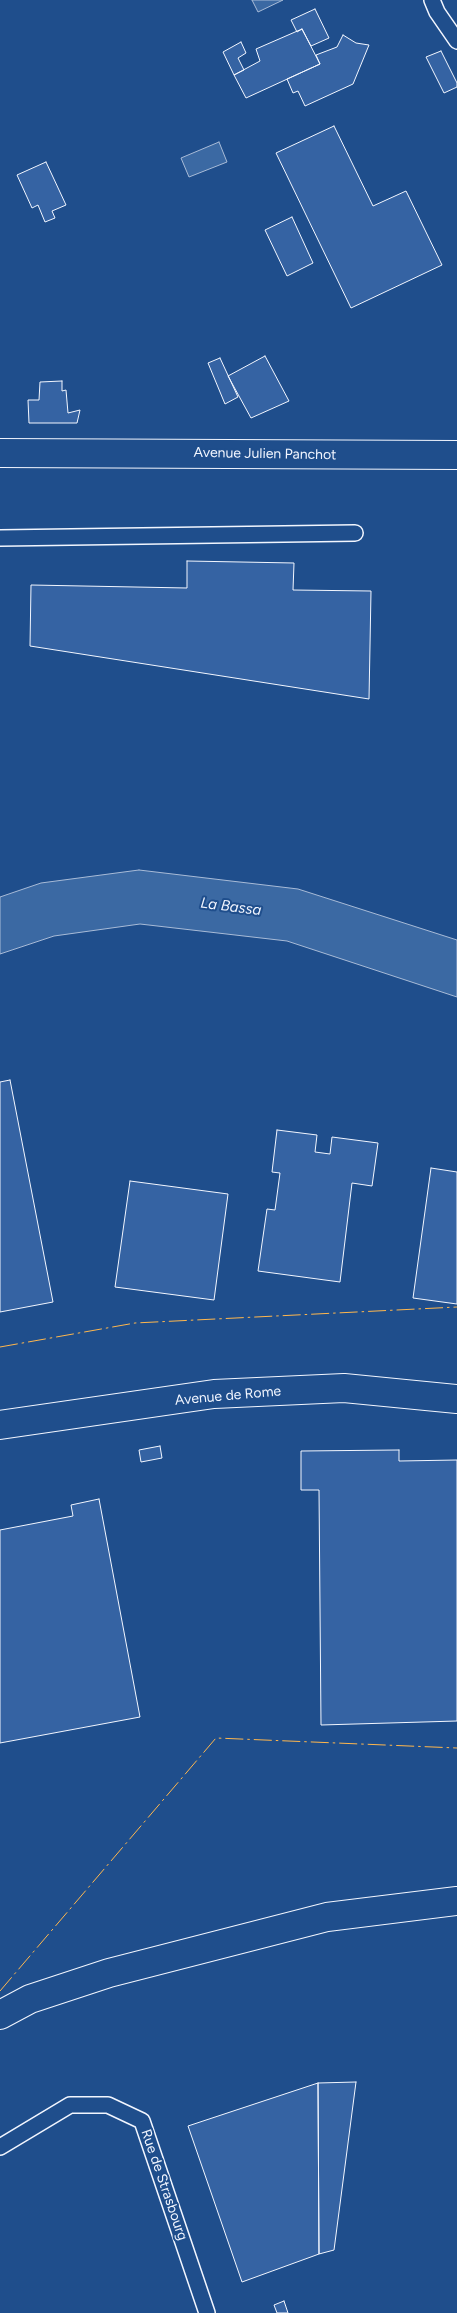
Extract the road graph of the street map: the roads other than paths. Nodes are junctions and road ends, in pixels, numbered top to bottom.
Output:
1 (432, 0) edge
2 (457, 41) edge
3 (0, 443) edge
4 (73, 452) junction
5 (0, 453) edge
6 (457, 455) edge
7 (355, 533) dead end
8 (0, 538) edge
9 (457, 1399) edge
10 (0, 1426) edge
11 (457, 1900) edge
12 (0, 2015) edge
13 (0, 2148) edge
14 (207, 2313) edge

1 - 2 lane
3 - 4 main road, Avenue Julien Panchot
4 - 5 main road, Avenue Julien Panchot
4 - 6 main road, Avenue Julien Panchot
7 - 8 lane
9 - 10 main road, Avenue de Rome
11 - 12 main road
13 - 14 lane, Rue de Strasbourg

